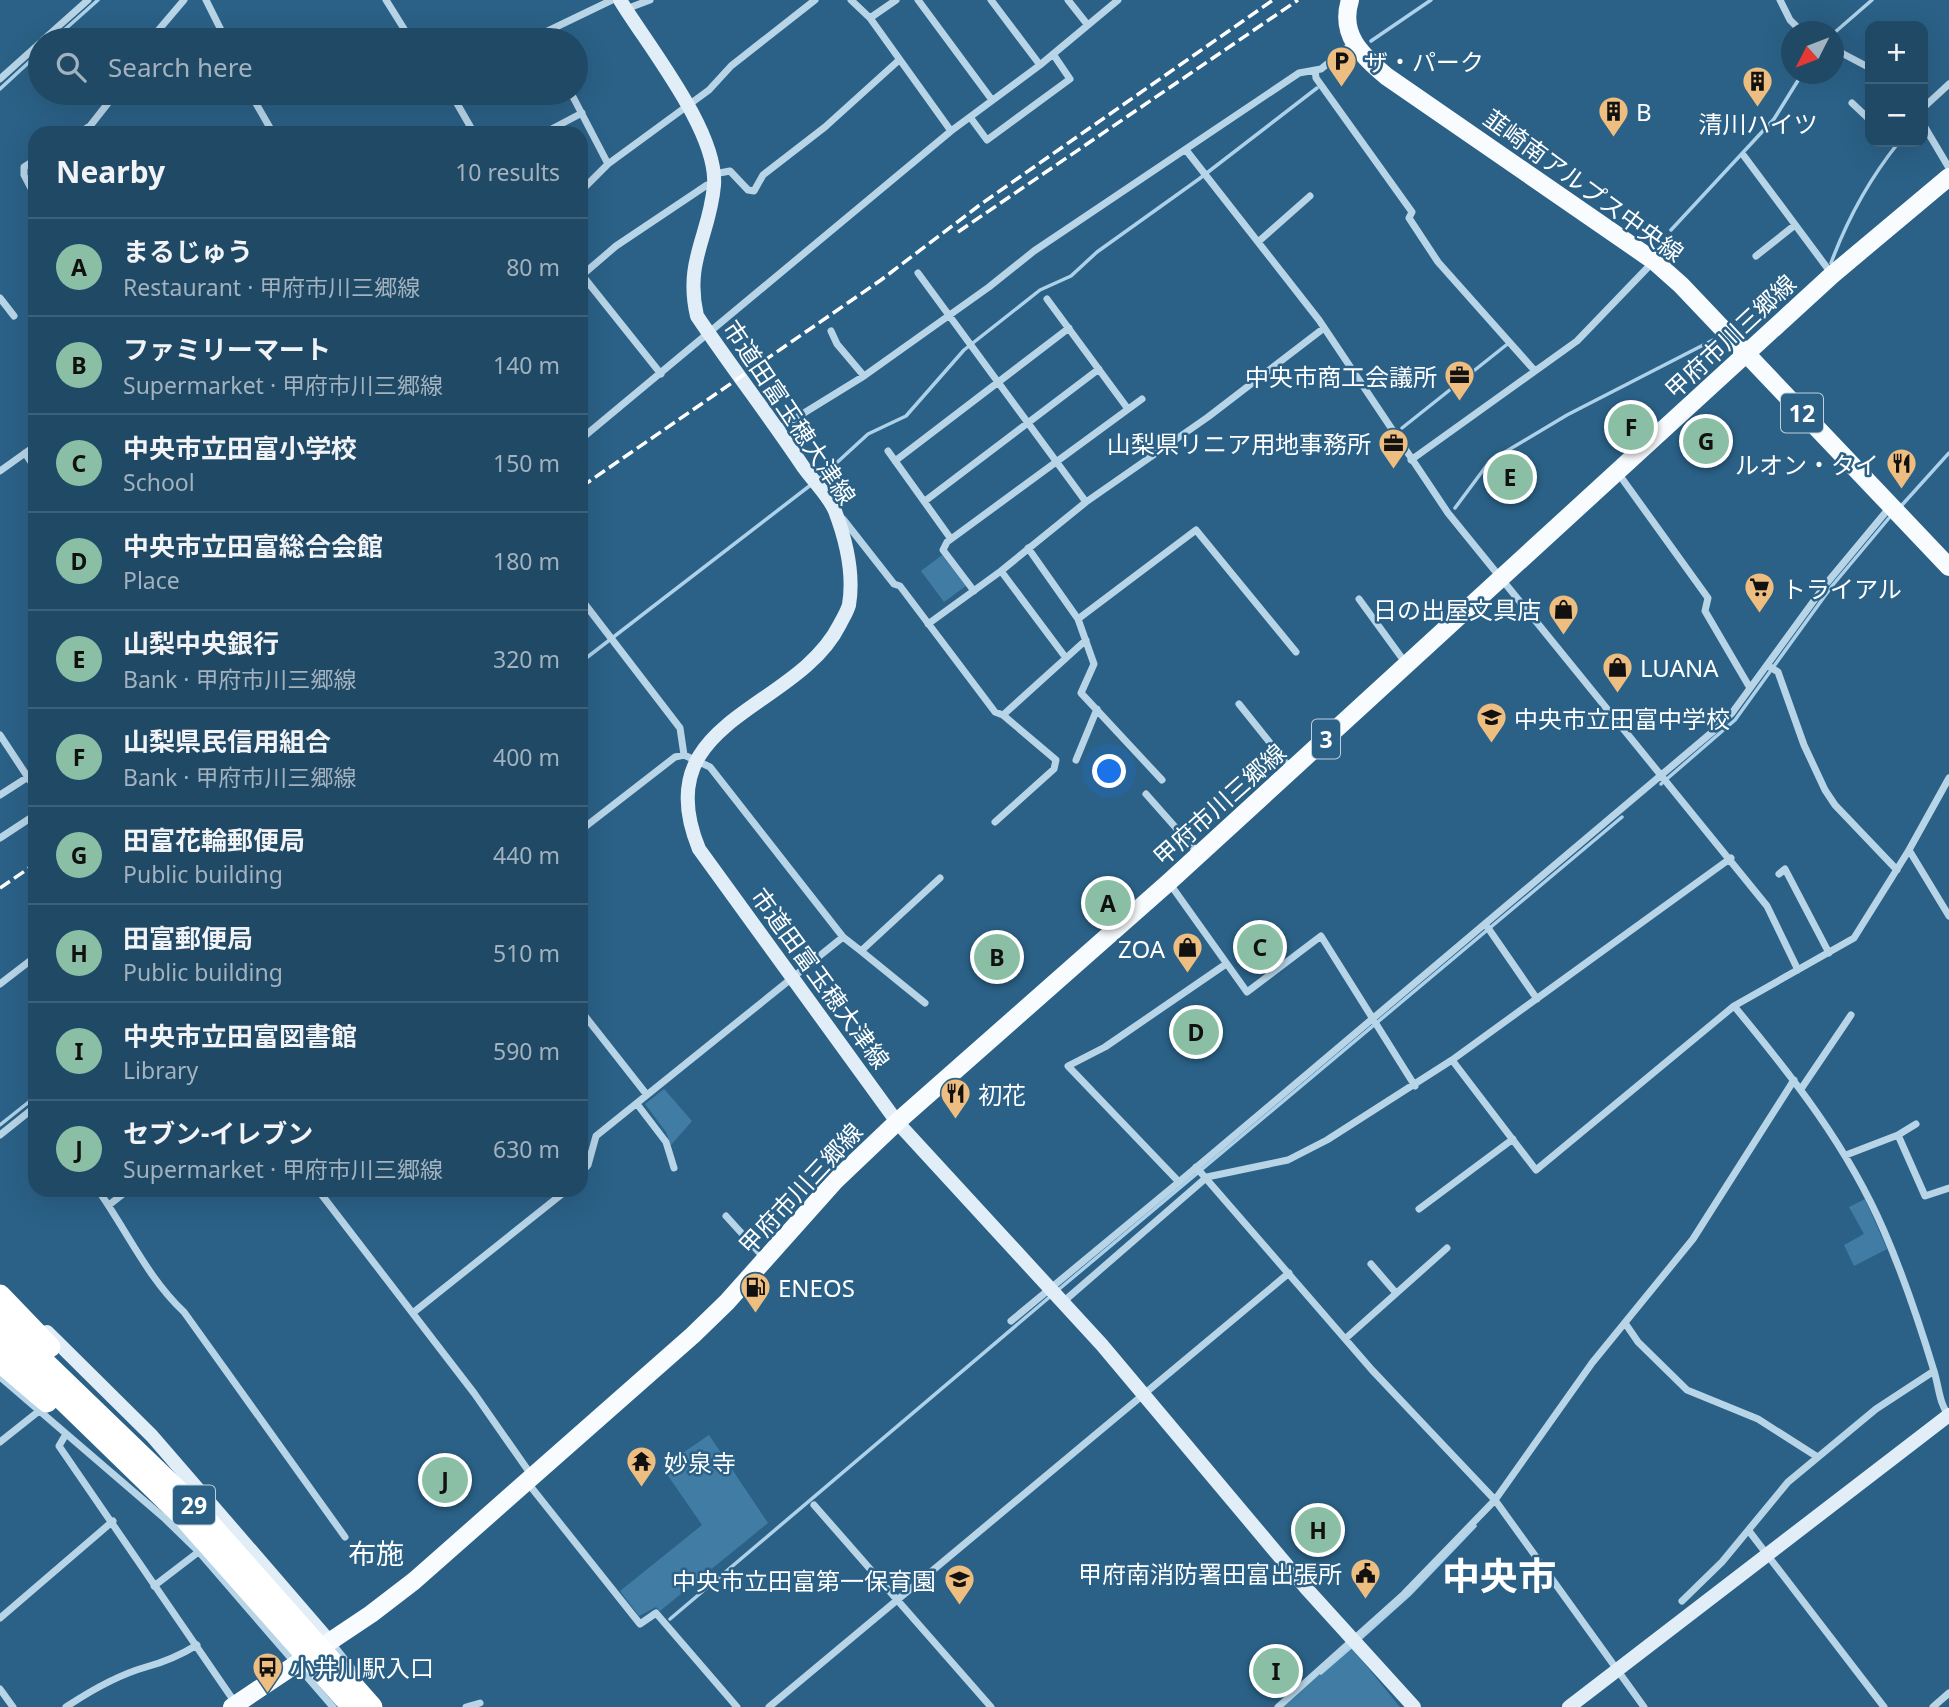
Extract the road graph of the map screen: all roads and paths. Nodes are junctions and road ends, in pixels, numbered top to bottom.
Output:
1 (88, 0) edge
2 (184, 0) edge
3 (206, 0) edge
4 (386, 0) edge
5 (612, 0) edge
6 (650, 0) edge
7 (815, 0) edge
8 (851, 0) edge
9 (896, 0) edge
10 (918, 0) edge
11 (990, 0) edge
12 (1068, 0) edge
13 (1118, 0) edge
14 (1350, 0) edge
15 (1780, 0) edge
16 (623, 4) edge
17 (870, 18) junction
18 (1791, 21) edge
19 (1087, 24) junction
20 (57, 28) edge
21 (160, 28) edge
22 (220, 28) edge
23 (404, 28) edge
24 (559, 28) edge
25 (1353, 43) junction
26 (28, 54) edge
27 (1053, 54) junction
28 (1844, 55) edge
29 (898, 61) junction
30 (1040, 65) junction
31 (1865, 65) edge
32 (1315, 70) junction
33 (0, 79) edge
34 (1949, 85) edge
35 (992, 100) junction
36 (1852, 103) dead end
37 (1928, 104) edge
38 (107, 105) edge
39 (257, 105) edge
40 (458, 105) edge
41 (578, 105) edge
42 (688, 107) junction
43 (582, 113) junction
44 (1865, 115) edge
45 (970, 117) junction
46 (90, 126) edge
47 (269, 126) edge
48 (470, 126) edge
49 (557, 126) edge
50 (951, 131) junction
51 (1928, 132) edge
52 (1186, 150) junction
53 (1744, 156) dead end
54 (28, 164) edge
55 (608, 164) junction
56 (1949, 168) edge
57 (1949, 177) edge
58 (714, 180) junction
59 (28, 183) edge
60 (588, 184) edge
61 (1310, 196) dead end
62 (1795, 225) junction
63 (1258, 242) junction
64 (1756, 256) dead end
65 (1654, 261) junction
66 (588, 270) edge
67 (918, 274) dead end
68 (1832, 275) junction
69 (588, 283) edge
70 (0, 298) edge
71 (1047, 299) dead end
72 (14, 316) dead end
73 (949, 316) junction
74 (1069, 328) junction
75 (1324, 328) junction
76 (831, 331) dead end
77 (710, 334) junction
78 (1746, 354) junction
79 (1099, 369) junction
80 (1535, 371) junction
81 (661, 374) junction
82 (864, 376) junction
83 (997, 382) junction
84 (1142, 399) dead end
85 (1128, 409) junction
86 (1028, 423) junction
87 (778, 429) junction
88 (588, 433) edge
89 (28, 451) edge
90 (888, 451) dead end
91 (25, 453) junction
92 (28, 458) edge
93 (1411, 460) junction
94 (895, 461) junction
95 (1057, 462) junction
96 (0, 471) edge
97 (1618, 472) junction
98 (925, 500) junction
99 (1086, 502) junction
100 (1891, 506) junction
101 (834, 508) junction
102 (951, 539) junction
103 (1028, 548) junction
104 (1949, 567) edge
105 (1001, 571) junction
106 (1502, 579) junction
107 (974, 591) junction
108 (1359, 599) dead end
109 (588, 609) edge
110 (1078, 619) junction
111 (928, 624) junction
112 (1086, 640) junction
113 (1296, 652) dead end
114 (1066, 658) junction
115 (1408, 666) junction
116 (1767, 666) junction
117 (1750, 688) junction
118 (1239, 704) dead end
119 (1097, 709) junction
120 (1003, 715) junction
121 (0, 735) edge
122 (3, 746) edge
123 (690, 757) junction
124 (1076, 760) dead end
125 (1292, 770) junction
126 (27, 777) joint
127 (1664, 778) junction
128 (1949, 778) edge
129 (1162, 780) dead end
130 (1146, 794) dead end
131 (0, 795) edge
132 (28, 820) edge
133 (995, 822) dead end
134 (588, 825) edge
135 (0, 838) edge
136 (1909, 850) junction
137 (1199, 855) junction
138 (1731, 858) junction
139 (1897, 870) junction
140 (1779, 874) dead end
141 (940, 878) dead end
142 (1169, 882) junction
143 (1949, 916) edge
144 (1487, 925) junction
145 (843, 937) junction
146 (861, 951) junction
147 (1829, 953) junction
148 (28, 962) edge
149 (1226, 964) junction
150 (1798, 971) junction
151 (794, 977) junction
152 (0, 984) edge
153 (1537, 999) junction
154 (925, 1003) dead end
155 (1734, 1006) junction
156 (1851, 1015) dead end
157 (588, 1020) edge
158 (1375, 1023) junction
159 (1452, 1060) junction
160 (1794, 1080) junction
161 (1415, 1086) junction
162 (1801, 1089) junction
163 (647, 1094) junction
164 (637, 1104) junction
165 (28, 1114) edge
166 (897, 1122) junction
167 (1916, 1124) dead end
168 (0, 1135) edge
169 (1898, 1135) junction
170 (1513, 1139) junction
171 (1846, 1155) junction
172 (588, 1165) edge
173 (1196, 1167) junction
174 (674, 1168) dead end
175 (1206, 1175) junction
176 (1179, 1182) junction
177 (1949, 1188) edge
178 (103, 1197) edge
179 (119, 1197) edge
180 (324, 1197) edge
181 (558, 1197) edge
182 (109, 1205) junction
183 (1419, 1209) dead end
184 (726, 1216) dead end
185 (1447, 1248) dead end
186 (766, 1259) junction
187 (1371, 1264) dead end
188 (1289, 1273) junction
189 (0, 1284) edge
190 (1396, 1293) junction
191 (1055, 1294) junction
192 (0, 1295) edge
193 (414, 1312) junction
194 (0, 1318) edge
195 (1012, 1321) dead end
196 (1625, 1323) junction
197 (0, 1339) edge
198 (1345, 1339) junction
199 (0, 1362) edge
200 (1934, 1371) junction
201 (0, 1377) edge
202 (1145, 1396) junction
203 (39, 1411) junction
204 (1949, 1416) edge
205 (66, 1434) junction
206 (0, 1442) edge
207 (1816, 1456) junction
208 (183, 1474) junction
209 (529, 1479) junction
210 (1495, 1500) junction
211 (814, 1505) dead end
212 (163, 1517) junction
213 (113, 1521) junction
214 (231, 1525) junction
215 (1749, 1531) junction
216 (345, 1537) dead end
217 (199, 1552) junction
218 (1767, 1557) junction
219 (154, 1586) junction
220 (899, 1600) junction
221 (1682, 1601) dead end
222 (0, 1618) edge
223 (1353, 1640) junction
224 (330, 1642) junction
225 (197, 1645) junction
226 (296, 1662) junction
227 (1619, 1668) junction
228 (0, 1689) edge
229 (1949, 1693) edge
230 (480, 1703) dead end
231 (234, 1706) edge
232 (13, 1707) edge
233 (66, 1707) edge
234 (333, 1707) edge
235 (352, 1707) edge
236 (372, 1707) edge
237 (382, 1707) edge
238 (466, 1707) edge
239 (737, 1707) edge
240 (769, 1707) edge
241 (991, 1707) edge
242 (1278, 1707) edge
243 (1414, 1707) edge
244 (1569, 1707) edge
245 (1644, 1707) edge
246 (1884, 1707) edge
247 (1933, 1707) edge

1 - 20 street
2 - 21 street
3 - 22 street
4 - 23 street
5 - 24 street
6 - 16 street
7 - 42 street
8 - 17 street
9 - 17 street
10 - 35 street
11 - 30 street
12 - 19 street
13 - 19 street
14 - 25 main road
15 - 18 street
16 - 42 street, 市道田富玉穂大津線
17 - 29 street
19 - 27 street
25 - 32 street
25 - 65 main road, 韮崎南アルプス中央線 / 12
26 - 33 street
27 - 30 street
27 - 45 street
28 - 31 street
29 - 50 street
29 - 58 street
30 - 35 street
32 - 52 street
32 - 80 street
34 - 37 street
35 - 45 street
36 - 44 street
38 - 46 street
39 - 47 street
40 - 48 street
41 - 43 street
42 - 55 street
42 - 58 street, 市道田富玉穂大津線
43 - 49 street
43 - 55 street
45 - 50 street
50 - 77 street
51 - 56 street
52 - 63 street
52 - 73 street
53 - 62 street
54 - 59 street
55 - 60 street
57 - 68 main road, 甲府市川三郷線 / 3
58 - 66 street
58 - 77 street, 市道田富玉穂大津線
61 - 63 street
62 - 64 street
62 - 68 street
63 - 75 street
65 - 78 main road, 韮崎南アルプス中央線 / 12
65 - 80 street
67 - 73 street
68 - 78 main road, 甲府市川三郷線 / 3
69 - 81 street
70 - 72 street
71 - 74 street
73 - 82 street
73 - 83 street
74 - 79 street
74 - 83 street
75 - 93 street
75 - 99 street
76 - 82 street
77 - 81 street
77 - 87 street, 市道田富玉穂大津線
78 - 97 main road, 甲府市川三郷線 / 3
78 - 100 main road, 韮崎南アルプス中央線 / 12
79 - 85 street
79 - 86 street
80 - 93 street
81 - 88 street
82 - 87 street
83 - 86 street
83 - 94 street
84 - 85 street
85 - 95 street
86 - 95 street
86 - 98 street
87 - 101 street, 市道田富玉穂大津線
89 - 91 street
90 - 94 street
91 - 92 street
91 - 96 street
93 - 106 street
94 - 98 street
95 - 99 street
95 - 102 street
97 - 106 main road, 甲府市川三郷線 / 3
97 - 117 street
98 - 102 street
99 - 103 street
100 - 104 main road, 韮崎南アルプス中央線 / 12
100 - 116 street
101 - 111 street
101 - 123 street, 市道田富玉穂大津線
102 - 107 street
103 - 105 street
103 - 110 street
105 - 107 street
105 - 114 street
106 - 115 main road, 甲府市川三郷線 / 3
106 - 127 street
107 - 111 street
108 - 115 street
109 - 123 street
110 - 112 street
110 - 113 street
111 - 120 street
112 - 114 street
112 - 119 street
114 - 120 street
115 - 125 main road, 甲府市川三郷線 / 3
116 - 117 street
116 - 139 street
117 - 127 street
118 - 125 street
119 - 124 street
119 - 129 street
120 - 133 street
121 - 122 street
122 - 126 street
123 - 134 street
123 - 145 street
123 - 151 street, 市道田富玉穂大津線
125 - 137 main road, 甲府市川三郷線 / 3
126 - 131 street
127 - 138 street
127 - 144 street
128 - 136 street
130 - 137 street
132 - 135 street
136 - 139 street
136 - 143 street
137 - 142 main road, 甲府市川三郷線 / 3
138 - 150 street
138 - 153 street
139 - 147 street
140 - 147 street
141 - 146 street
142 - 149 street
142 - 166 main road, 甲府市川三郷線 / 3
144 - 153 street
144 - 158 street
145 - 146 street
145 - 151 street
146 - 154 street
147 - 150 street
148 - 152 street
149 - 158 street
149 - 176 street
150 - 155 street
151 - 163 street
151 - 166 street, 市道田富玉穂大津線
153 - 159 street
155 - 160 street
155 - 170 street
156 - 162 street
157 - 163 street
158 - 161 street
158 - 173 street
159 - 161 street
159 - 170 street
160 - 162 street
160 - 196 street
161 - 175 street
162 - 171 street
163 - 164 street
164 - 172 street
164 - 174 street
165 - 168 street
166 - 186 main road, 甲府市川三郷線 / 3
166 - 191 street, 市道田富玉穂大津線
167 - 169 street
169 - 171 street
169 - 177 street
170 - 183 street
171 - 200 street
173 - 175 street
173 - 176 street
175 - 188 street
175 - 191 street
176 - 191 street
178 - 182 street
179 - 182 street
180 - 193 street
181 - 193 street
182 - 216 street
184 - 186 street
185 - 190 street
186 - 209 main road, 甲府市川三郷線 / 3
187 - 190 street
188 - 198 street
188 - 202 street
189 - 208 street
190 - 198 street
191 - 195 street
191 - 202 street, 市道田富玉穂大津線
192 - 208 highway
193 - 209 street
194 - 236 highway, 29
196 - 207 street
196 - 210 street
197 - 235 highway, 29
198 - 210 street
199 - 212 highway
200 - 204 street
200 - 207 street
201 - 203 street
202 - 220 street
202 - 223 street, 市道田富玉穂大津線
203 - 205 street
203 - 206 street
204 - 218 street
205 - 212 street
205 - 213 street
207 - 215 street
208 - 214 street
209 - 224 main road, 甲府市川三郷線 / 3
209 - 239 street
210 - 223 street
210 - 227 street
211 - 220 street
212 - 217 street
213 - 219 street
213 - 222 street
214 - 217 street
214 - 224 street
215 - 218 street
215 - 221 street
217 - 219 street
217 - 226 street
218 - 227 street
218 - 246 street
219 - 225 street
220 - 240 street
220 - 241 street
223 - 242 street
223 - 243 street, 市道田富玉穂大津線
224 - 226 main road, 甲府市川三郷線 / 3
224 - 237 street
225 - 231 street
225 - 233 street
226 - 231 main road, 甲府市川三郷線 / 3
226 - 234 street
227 - 244 street
227 - 245 street
228 - 232 street
229 - 247 street
230 - 238 street

